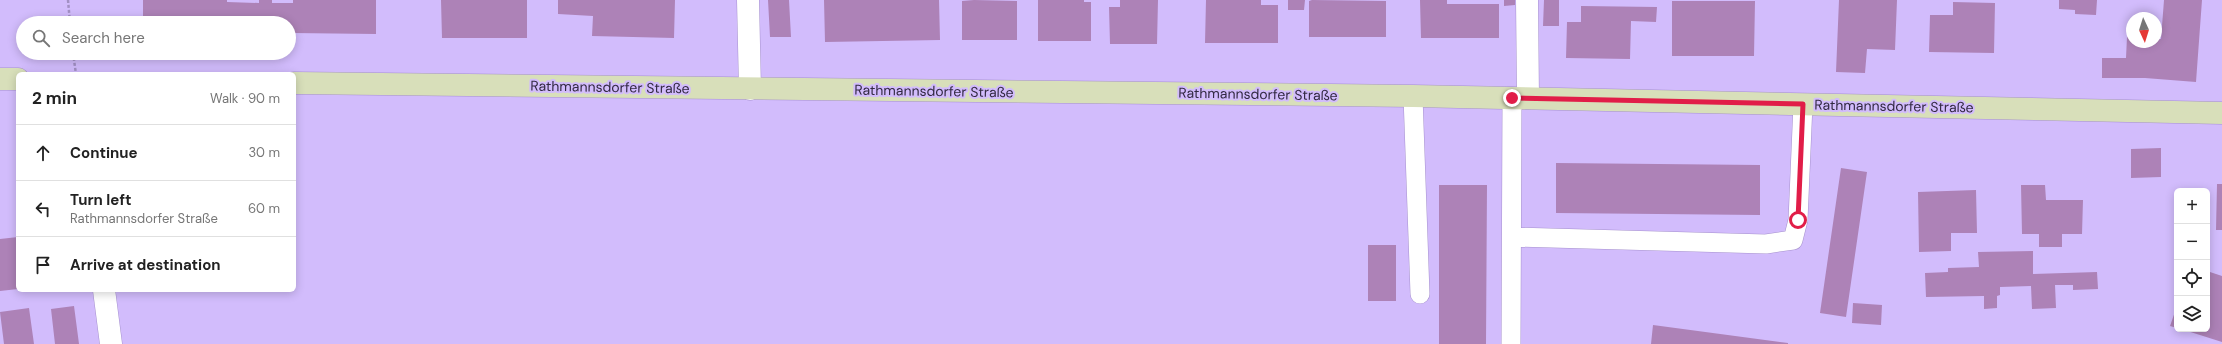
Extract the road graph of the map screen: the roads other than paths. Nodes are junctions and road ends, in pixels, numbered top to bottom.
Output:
1 (748, 0) edge
2 (1527, 0) edge
3 (0, 79) edge
4 (16, 79) edge
5 (296, 83) edge
6 (750, 89) junction
7 (1414, 96) junction
8 (1520, 98) junction
9 (1803, 104) junction
10 (2222, 113) edge
11 (1512, 237) junction
12 (104, 292) edge
13 (1420, 294) dead end
14 (111, 344) edge
15 (1511, 344) edge

1 - 6 street
2 - 8 street
3 - 4 street
5 - 6 street, Rathmannsdorfer Straße
6 - 7 street, Rathmannsdorfer Straße
7 - 8 street, Rathmannsdorfer Straße
7 - 13 lane
8 - 9 street, Rathmannsdorfer Straße
8 - 11 lane
9 - 10 street, Rathmannsdorfer Straße
9 - 11 lane
11 - 15 lane
12 - 14 street

